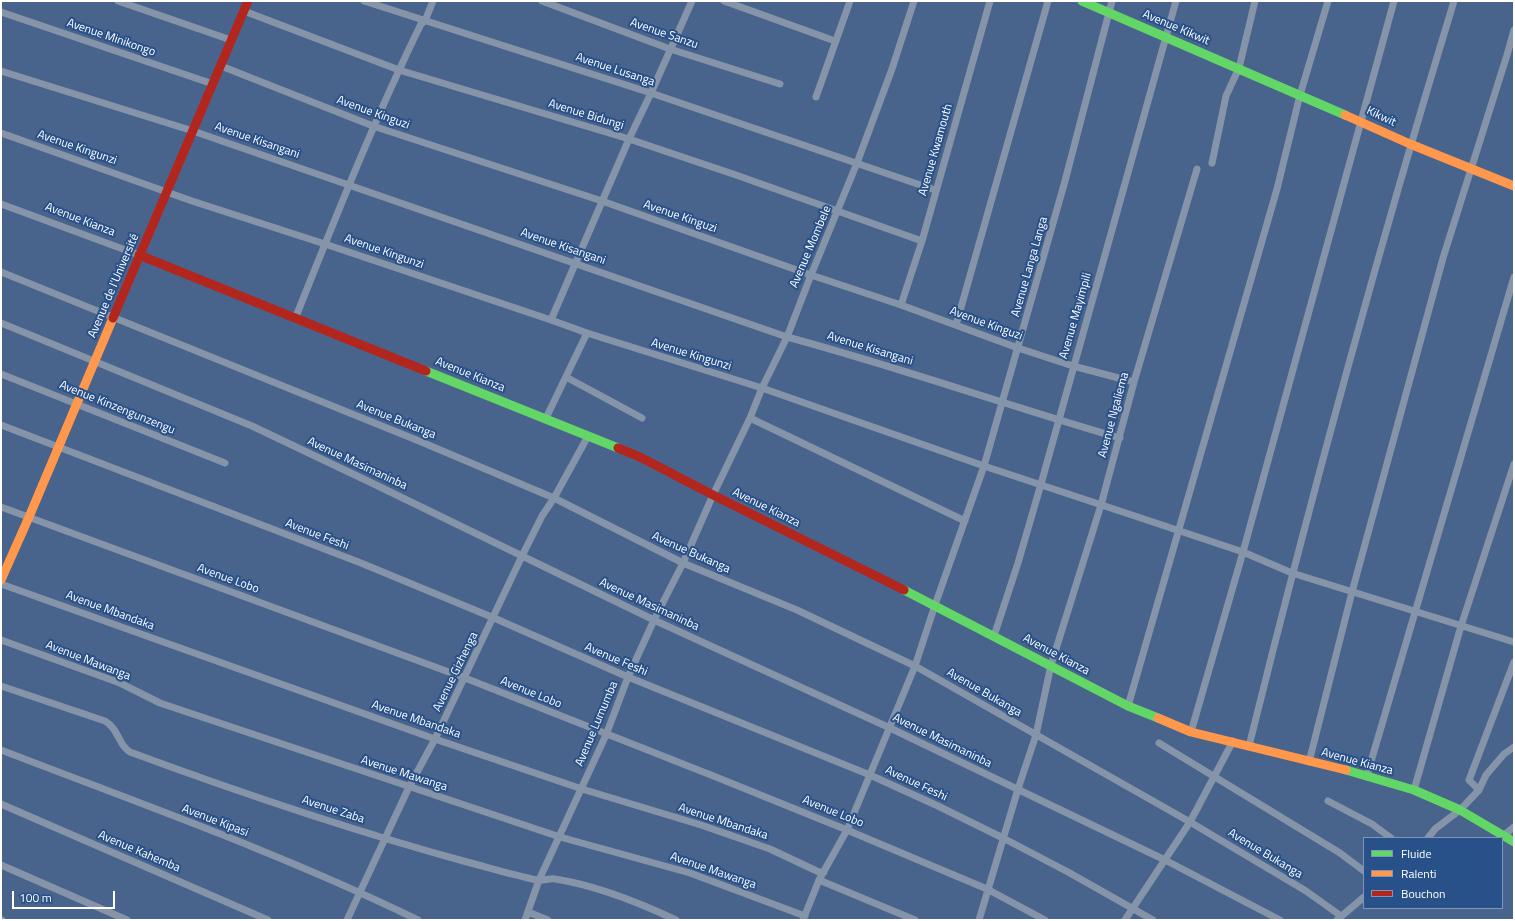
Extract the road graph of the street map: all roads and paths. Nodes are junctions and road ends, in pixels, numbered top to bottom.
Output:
1 (118, 1) edge
2 (248, 1) edge
3 (364, 1) edge
4 (433, 1) edge
5 (542, 1) edge
6 (692, 1) edge
7 (724, 1) edge
8 (850, 1) edge
9 (914, 1) edge
10 (990, 1) edge
11 (1048, 1) edge
12 (1082, 1) edge
13 (1112, 1) edge
14 (1176, 1) edge
15 (1255, 1) edge
16 (1328, 1) edge
17 (1394, 1) edge
18 (1454, 1) edge
19 (244, 11) junction
20 (1, 12) edge
21 (1109, 12) junction
22 (425, 21) junction
23 (1514, 30) edge
24 (1165, 37) junction
25 (232, 40) junction
26 (835, 41) junction
27 (670, 49) junction
28 (221, 66) junction
29 (1239, 68) junction
30 (399, 70) junction
31 (1, 71) edge
32 (213, 84) junction
33 (780, 84) dead end
34 (651, 93) junction
35 (1300, 95) junction
36 (816, 97) dead end
37 (1360, 121) junction
38 (374, 126) junction
39 (193, 131) junction
40 (1, 133) edge
41 (629, 139) junction
42 (1410, 144) junction
43 (1212, 163) dead end
44 (857, 164) junction
45 (1470, 168) junction
46 (1196, 169) dead end
47 (349, 184) junction
48 (1514, 186) edge
49 (936, 190) junction
50 (168, 192) junction
51 (602, 201) junction
52 (1, 204) edge
53 (838, 212) junction
54 (922, 241) junction
55 (325, 244) junction
56 (139, 255) junction
57 (575, 263) junction
58 (1, 272) edge
59 (810, 275) junction
60 (1514, 277) edge
61 (901, 305) junction
62 (114, 317) junction
63 (295, 319) junction
64 (551, 320) junction
65 (1, 323) edge
66 (956, 325) junction
67 (587, 333) junction
68 (787, 337) junction
69 (1018, 348) junction
70 (96, 361) junction
71 (1073, 366) junction
72 (1, 374) edge
73 (566, 377) junction
74 (1134, 382) junction
75 (762, 388) junction
76 (1002, 402) junction
77 (77, 404) junction
78 (546, 418) junction
79 (642, 418) dead end
80 (750, 418) junction
81 (1059, 420) junction
82 (1, 425) edge
83 (588, 436) junction
84 (1120, 438) junction
85 (59, 447) junction
86 (225, 463) dead end
87 (1514, 464) edge
88 (984, 466) junction
89 (1041, 484) junction
90 (713, 495) junction
91 (554, 498) junction
92 (1101, 505) junction
93 (1, 507) edge
94 (29, 517) junction
95 (965, 521) junction
96 (1180, 531) junction
97 (1243, 552) junction
98 (522, 556) junction
99 (683, 563) junction
100 (1292, 573) junction
101 (1, 580) edge
102 (1, 584) edge
103 (1352, 592) junction
104 (934, 605) junction
105 (1416, 612) junction
106 (494, 618) junction
107 (654, 620) junction
108 (1461, 626) junction
109 (994, 636) junction
110 (1, 640) edge
111 (1514, 642) edge
112 (1514, 662) edge
113 (1051, 665) junction
114 (915, 666) junction
115 (628, 677) junction
116 (465, 678) junction
117 (1, 686) edge
118 (1128, 706) junction
119 (890, 728) junction
120 (1191, 732) junction
121 (606, 735) junction
122 (1036, 735) junction
123 (435, 739) junction
124 (1233, 741) junction
125 (1159, 743) dead end
126 (1250, 746) junction
127 (1514, 747) edge
128 (1, 750) edge
129 (1309, 762) junction
130 (870, 775) junction
131 (1367, 775) junction
132 (1214, 776) junction
133 (409, 787) junction
134 (582, 789) junction
135 (1018, 789) junction
136 (1414, 790) junction
137 (1479, 790) junction
138 (1328, 801) dead end
139 (1, 804) edge
140 (1460, 810) junction
141 (1190, 822) junction
142 (1514, 827) edge
143 (847, 830) junction
144 (1504, 835) junction
145 (560, 837) junction
146 (1390, 837) edge
147 (1429, 837) edge
148 (1002, 838) junction
149 (385, 839) junction
150 (1514, 841) edge
151 (1165, 860) junction
152 (1, 865) edge
153 (1363, 870) edge
154 (824, 872) junction
155 (539, 880) junction
156 (819, 880) junction
157 (987, 889) junction
158 (360, 892) junction
159 (1363, 898) edge
160 (1133, 908) junction
161 (528, 912) junction
162 (804, 918) edge
163 (1339, 918) edge
164 (127, 920) edge
165 (268, 920) edge
166 (347, 920) edge
167 (418, 920) edge
168 (525, 920) edge
169 (548, 920) edge
170 (676, 920) edge
171 (914, 920) edge
172 (979, 920) edge
173 (1045, 920) edge
174 (1125, 920) edge
175 (1152, 920) edge
176 (1280, 920) edge

1 - 25 street
2 - 19 street, Avenue de l’Université
3 - 22 street, Avenue Lusanga
4 - 22 street
5 - 27 street, Avenue Sanzu
6 - 27 street
7 - 26 street
8 - 26 street
9 - 44 street, Avenue Mombele
10 - 49 street, Avenue Kwamouth
11 - 66 street
12 - 21 street, Avenue Kikwit
13 - 21 street, Avenue Langa Langa
14 - 24 street, Avenue Mayimpili
15 - 29 street
16 - 35 street
17 - 37 street
18 - 42 street
19 - 25 street, Avenue de l’Université
19 - 30 street, Avenue Bidungi
20 - 32 street, Avenue Minikongo
21 - 24 street, Avenue Kikwit
21 - 69 street, Avenue Langa Langa
22 - 30 street
22 - 34 street, Avenue Lusanga
23 - 45 street
24 - 29 street, Avenue Kikwit
24 - 71 street, Avenue Mayimpili
25 - 28 street, Avenue de l’Université
26 - 36 street
27 - 33 street, Avenue Sanzu
27 - 34 street
28 - 32 street, Avenue de l’Université
28 - 38 street, Avenue Kinguzi
29 - 35 street, Kikwit
29 - 43 street
30 - 38 street
30 - 41 street, Avenue Bidungi
31 - 39 street, Avenue Kisangani
32 - 39 street, Avenue de l’Université
34 - 41 street
34 - 44 street, Avenue Lusanga
35 - 37 street, Kikwit
35 - 96 street
37 - 42 street, Kikwit
37 - 97 street
38 - 47 street
38 - 51 street, Avenue Kinguzi
39 - 47 street, Avenue Kisangani
39 - 50 street, Avenue de l’Université
40 - 50 street, Avenue Kingunzi
41 - 51 street
41 - 53 street, Avenue Bidungi
42 - 45 street, Kikwit
42 - 100 street
44 - 49 street, Avenue Lusanga
44 - 53 street, Avenue Mombele
45 - 48 street, Kikwit
45 - 103 street
46 - 74 street, Avenue Ngaliema
47 - 55 street
47 - 57 street, Avenue Kisangani
49 - 54 street, Avenue Kwamouth
50 - 55 street, Avenue Kingunzi
50 - 56 street, Avenue de l’Université
51 - 57 street
51 - 59 street, Avenue Kinguzi
52 - 56 street, Avenue Kianza
53 - 54 street, Avenue Bidungi
53 - 59 street, Avenue Mombele
54 - 61 street, Avenue Kwamouth
55 - 63 street
55 - 64 street, Avenue Kingunzi
56 - 62 street, Avenue de l’Université
56 - 63 street, Avenue Kianza
57 - 64 street
57 - 68 street, Avenue Kisangani
58 - 62 street, Avenue Bukanga
59 - 61 street, Avenue Kinguzi
59 - 68 street, Avenue Mombele
60 - 105 street
61 - 66 street, Avenue Kinguzi
62 - 70 street, Avenue de l’Université
62 - 91 street, Avenue Bukanga
63 - 78 street, Avenue Kianza
64 - 67 street, Avenue Kingunzi
65 - 70 street, Avenue Masimaninba
66 - 69 street, Avenue Kinguzi
67 - 73 street
67 - 75 street, Avenue Kingunzi
68 - 75 street, Avenue Mombele
68 - 76 street, Avenue Kisangani
69 - 71 street, Avenue Kinguzi
69 - 76 street, Avenue Langa Langa
70 - 77 street, Avenue de l’Université
70 - 98 street, Avenue Masimaninba
71 - 74 street, Avenue Kinguzi
71 - 81 street, Avenue Mayimpili
72 - 77 street, Avenue Kinzengunzengu
73 - 78 street
73 - 79 street
74 - 84 street, Avenue Ngaliema
75 - 80 street, Avenue Mombele
75 - 88 street, Avenue Kingunzi
76 - 81 street, Avenue Kisangani
76 - 88 street, Avenue Langa Langa
77 - 85 street, Avenue de l’Université
77 - 86 street, Avenue Kinzengunzengu
78 - 83 street, Avenue Kianza
80 - 90 street, Avenue Mombele
80 - 95 street
81 - 84 street, Avenue Kisangani
81 - 89 street, Avenue Mayimpili
82 - 85 street, Avenue Feshi
83 - 90 street, Avenue Kianza
83 - 91 street, Avenue Gizhenga
84 - 92 street, Avenue Ngaliema
85 - 94 street, Avenue de l’Université
85 - 106 street, Avenue Feshi
87 - 108 street
88 - 89 street, Avenue Kingunzi
88 - 95 street, Avenue Langa Langa
89 - 92 street, Avenue Kingunzi
89 - 109 street, Avenue Mayimpili
90 - 99 street, Avenue Lumumba
90 - 104 street, Avenue Kianza
91 - 98 street, Avenue Gizhenga
91 - 99 street, Avenue Bukanga
92 - 96 street, Avenue Kingunzi
92 - 113 street, Avenue Ngaliema
93 - 94 street, Avenue Lobo
94 - 101 street, Avenue de l’Université
94 - 116 street, Avenue Lobo
95 - 104 street, Avenue Langa Langa
96 - 97 street, Avenue Kingunzi
96 - 118 street
97 - 100 street, Avenue Kingunzi
97 - 120 street
98 - 106 street, Avenue Gizhenga
98 - 107 street, Avenue Masimaninba
99 - 107 street, Avenue Lumumba
99 - 114 street, Avenue Bukanga
100 - 103 street, Avenue Kingunzi
100 - 126 street
102 - 123 street, Avenue Mbandaka
103 - 105 street, Avenue Kingunzi
103 - 129 street
104 - 109 street, Avenue Kianza
104 - 114 street, Avenue Langa Langa
105 - 108 street, Avenue Kingunzi
105 - 131 street
106 - 115 street, Avenue Feshi
106 - 116 street, Avenue Gizhenga
107 - 115 street, Avenue Lumumba
107 - 119 street, Avenue Masimaninba
108 - 111 street, Avenue Kingunzi
108 - 136 street
109 - 113 street, Avenue Kianza
110 - 133 street, Avenue Mawanga
112 - 137 street
113 - 118 street, Avenue Kianza
113 - 122 street, Avenue Ngaliema
114 - 119 street, Avenue Langa Langa
114 - 122 street, Avenue Bukanga
115 - 121 street, Avenue Lumumba
115 - 130 street, Avenue Feshi
116 - 121 street, Avenue Lobo
116 - 123 street, Avenue Gizhenga
117 - 149 street, Avenue Zaba
118 - 120 street, Avenue Kianza
119 - 130 street, Avenue Langa Langa
119 - 135 street, Avenue Masimaninba
120 - 124 street, Avenue Kianza
121 - 134 street, Avenue Lumumba
121 - 143 street, Avenue Lobo
122 - 135 street, Avenue Ngaliema
122 - 141 street, Avenue Bukanga
123 - 133 street, Avenue Gizhenga
123 - 134 street, Avenue Mbandaka
124 - 126 street, Avenue Kianza
124 - 132 street
125 - 132 street
126 - 129 street, Avenue Kianza
127 - 137 street
128 - 158 street, Avenue Kipasi
129 - 131 street, Avenue Kianza
130 - 143 street, Avenue Langa Langa
130 - 148 street, Avenue Feshi
131 - 136 street, Avenue Kianza
132 - 141 street
132 - 153 street
133 - 145 street, Avenue Mawanga
133 - 149 street, Avenue Gizhenga
134 - 145 street, Avenue Lumumba
134 - 154 street, Avenue Mbandaka
135 - 148 street, Avenue Ngaliema
135 - 151 street, Avenue Masimaninba
136 - 140 street, Avenue Kianza
137 - 140 street
138 - 146 street
139 - 165 street, Avenue Kahemba
140 - 144 street, Avenue Kianza
140 - 147 street
141 - 151 street
141 - 163 street, Avenue Bukanga
142 - 144 street
143 - 154 street, Avenue Langa Langa
143 - 157 street, Avenue Lobo
144 - 150 street, Avenue Kianza
145 - 155 street, Avenue Lumumba
145 - 162 street, Avenue Mawanga
148 - 157 street, Avenue Ngaliema
148 - 160 street, Avenue Feshi
149 - 155 street, Avenue Zaba
149 - 158 street, Avenue Gizhenga
151 - 160 street
151 - 176 street, Avenue Masimaninba
152 - 164 street
154 - 156 street, Avenue Langa Langa
155 - 161 street, Avenue Lumumba
155 - 170 street, Avenue Zaba
156 - 162 street, Avenue Langa Langa
156 - 171 street
157 - 172 street, Avenue Ngaliema
157 - 173 street, Avenue Lobo
158 - 166 street, Avenue Gizhenga
158 - 167 street, Avenue Kipasi
159 - 163 street
160 - 174 street
160 - 175 street, Avenue Feshi
161 - 168 street, Avenue Lumumba
161 - 169 street

